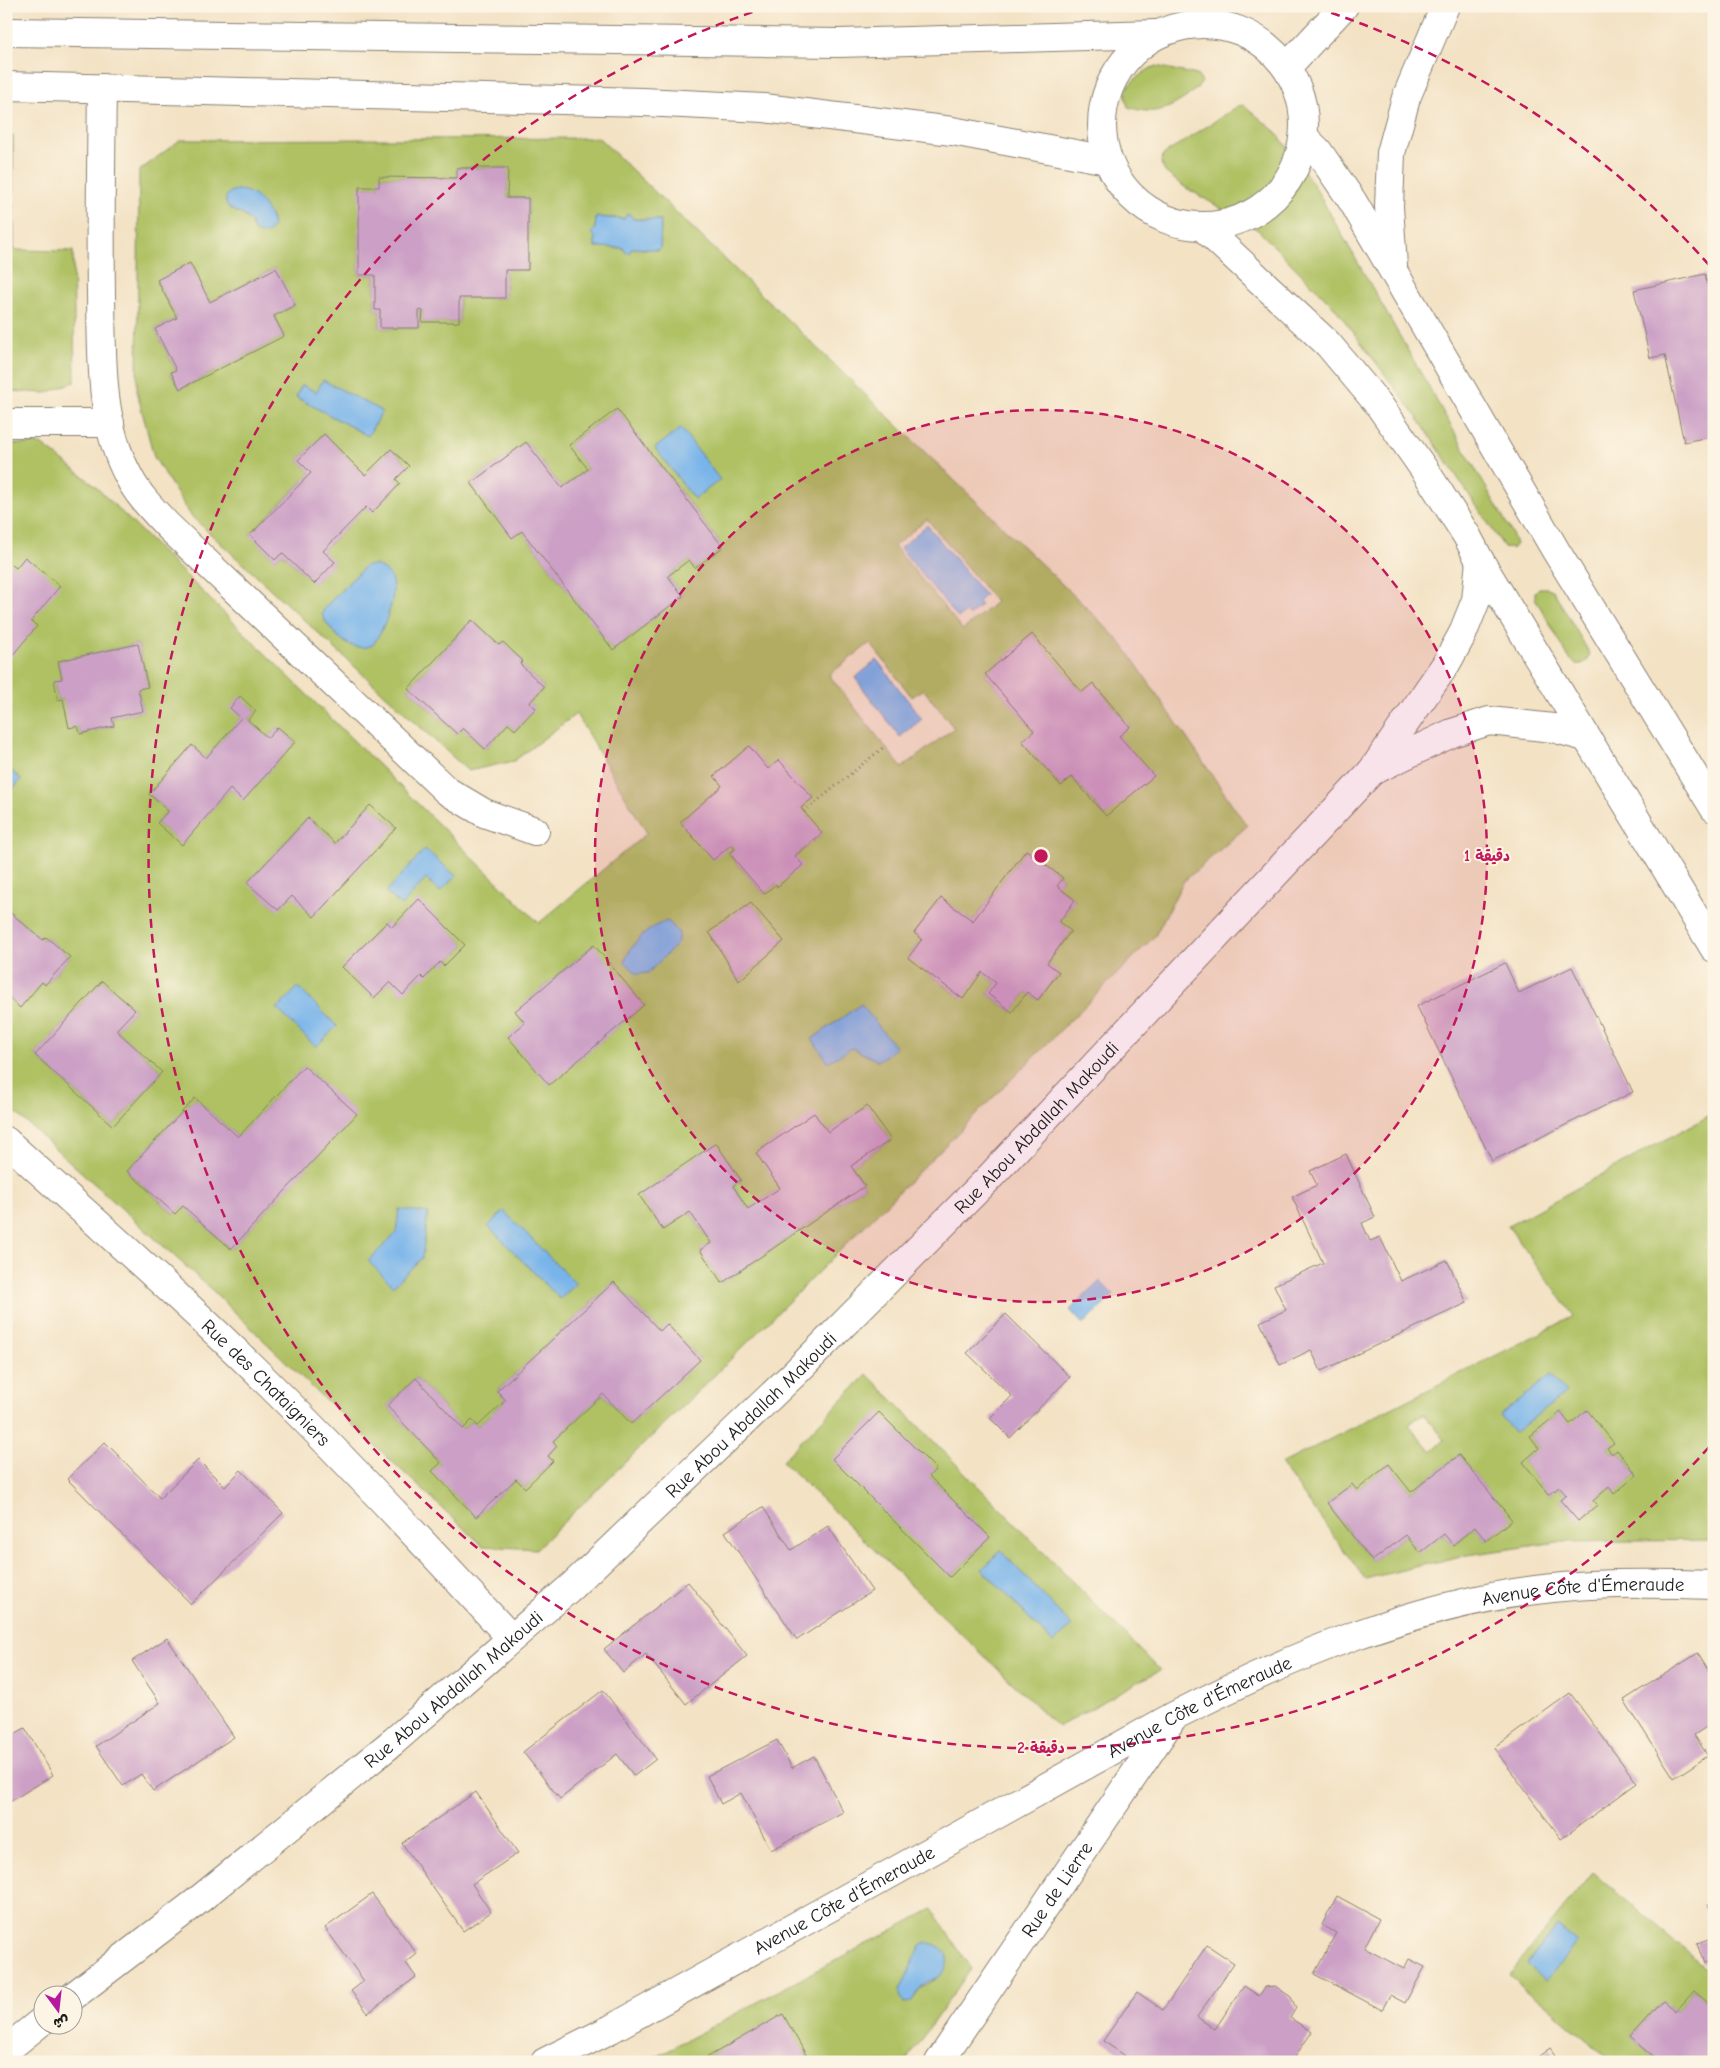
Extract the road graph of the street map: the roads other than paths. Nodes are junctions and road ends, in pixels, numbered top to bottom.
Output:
1 (1208, 6) edge
2 (1344, 6) edge
3 (1446, 6) edge
4 (1168, 30) junction
5 (6, 32) edge
6 (1287, 67) junction
7 (6, 86) edge
8 (102, 88) junction
9 (1304, 138) junction
10 (1107, 160) junction
11 (1202, 226) junction
12 (1394, 272) junction
13 (6, 423) edge
14 (110, 424) junction
15 (1480, 561) junction
16 (1585, 737) junction
17 (1372, 771) junction
18 (1714, 808) edge
19 (535, 831) dead end
20 (1714, 948) edge
21 (6, 1142) edge
22 (1714, 1585) edge
23 (510, 1638) junction
24 (1174, 1716) junction
25 (82, 1990) edge
26 (32, 2029) edge
27 (6, 2050) edge
28 (545, 2062) edge
29 (939, 2062) edge

1 - 4 street
2 - 6 street
3 - 12 street
4 - 5 street
4 - 6 street
4 - 10 street
6 - 9 street
7 - 8 street
8 - 10 street
8 - 14 street
9 - 11 street
9 - 12 street
10 - 11 street
11 - 15 street
12 - 18 street
13 - 14 street
14 - 19 street
15 - 16 street
15 - 17 street, Rue Abou Abdallah Makoudi
16 - 17 street, Rue Abou Abdallah Makoudi
16 - 20 street
17 - 23 street, Rue Abou Abdallah Makoudi
21 - 23 street, Rue des Chataigniers
22 - 24 street, Avenue Côte d'Émeraude
23 - 25 street, Rue Abou Abdallah Makoudi
24 - 28 street, Avenue Côte d'Émeraude
24 - 29 street, Rue de Lierre
26 - 27 street

